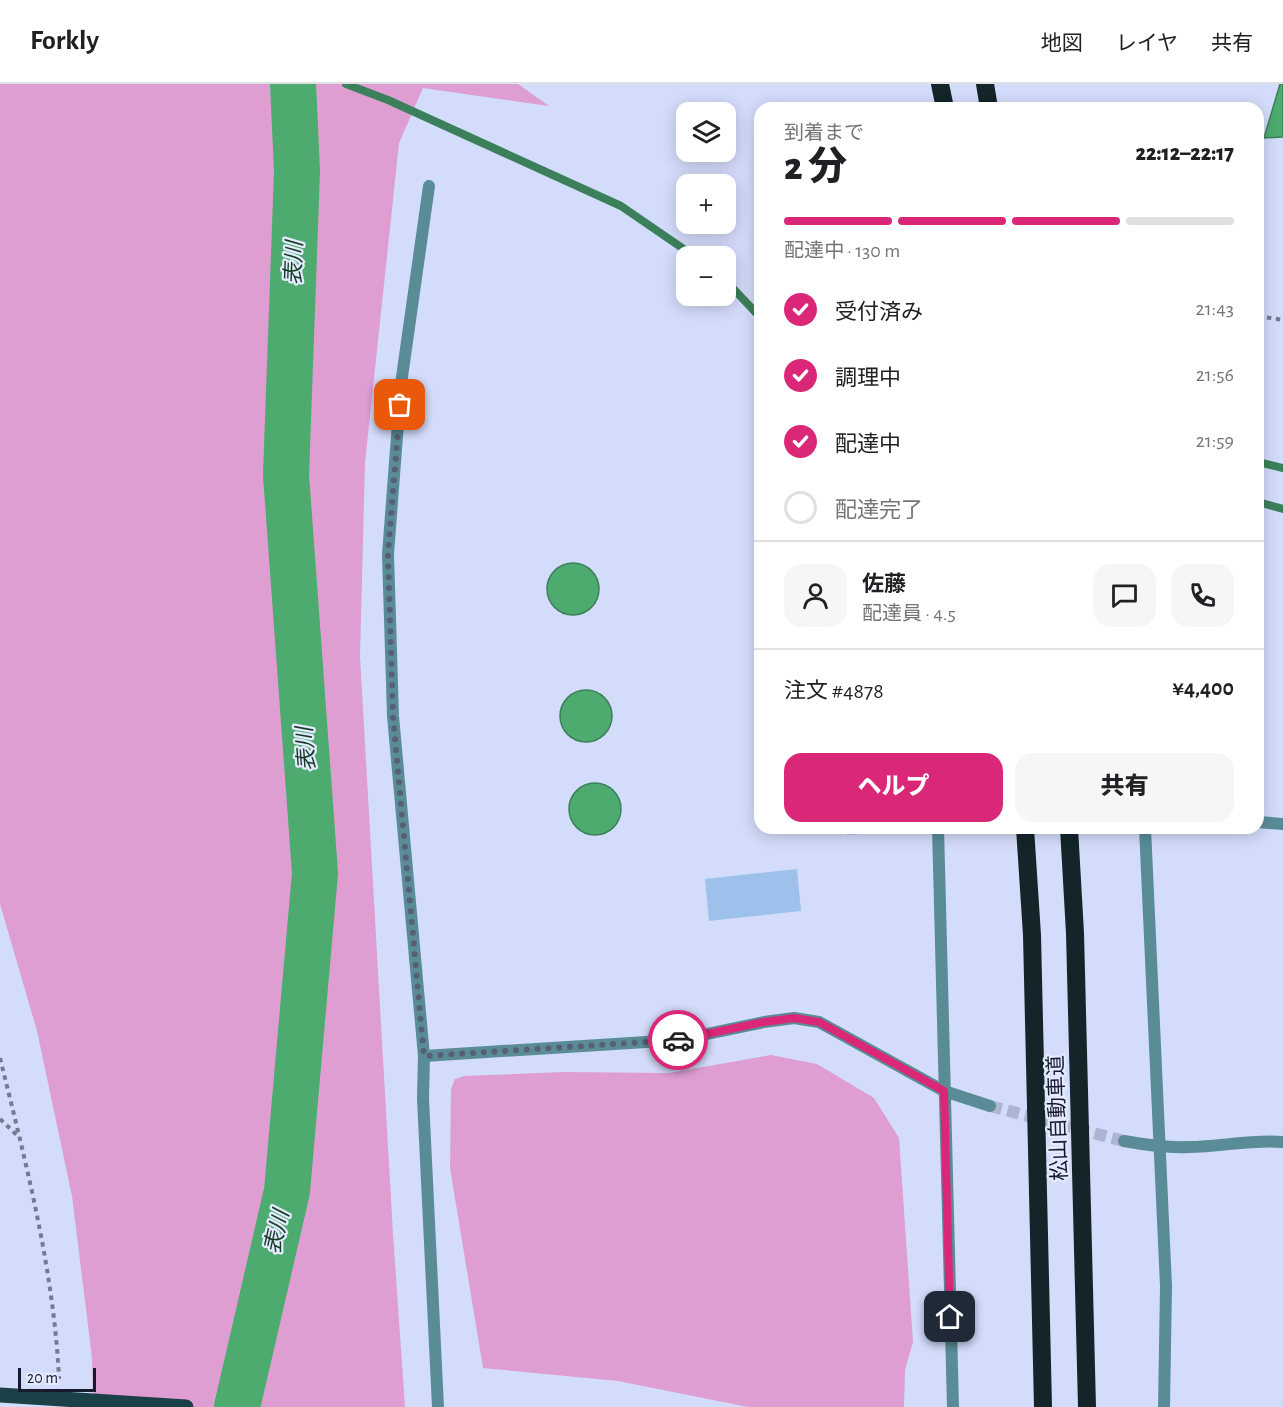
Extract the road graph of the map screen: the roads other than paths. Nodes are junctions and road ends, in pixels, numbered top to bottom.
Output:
1 (940, 84) edge
2 (985, 84) edge
3 (944, 102) edge
4 (988, 102) edge
5 (429, 186) dead end
6 (1264, 822) edge
7 (1283, 824) edge
8 (938, 834) edge
9 (1025, 834) edge
10 (1069, 834) edge
11 (1145, 834) edge
12 (424, 1056) junction
13 (944, 1091) junction
14 (990, 1106) tunnel mouth
15 (1124, 1141) tunnel mouth
16 (1283, 1142) edge
17 (1161, 1147) junction
18 (0, 1395) edge
19 (60, 1402) edge
20 (186, 1407) edge
21 (438, 1407) edge
22 (953, 1407) edge
23 (1042, 1407) edge
24 (1088, 1407) edge
25 (1164, 1407) edge

1 - 3 highway
2 - 4 highway
5 - 12 street
6 - 7 street
8 - 13 street
9 - 23 highway, 松山自動車道
10 - 24 highway, 松山自動車道
11 - 17 street
12 - 13 street
12 - 21 street
13 - 14 street
13 - 22 street
15 - 17 street
16 - 17 street
17 - 25 street
18 - 19 main road
19 - 20 main road

